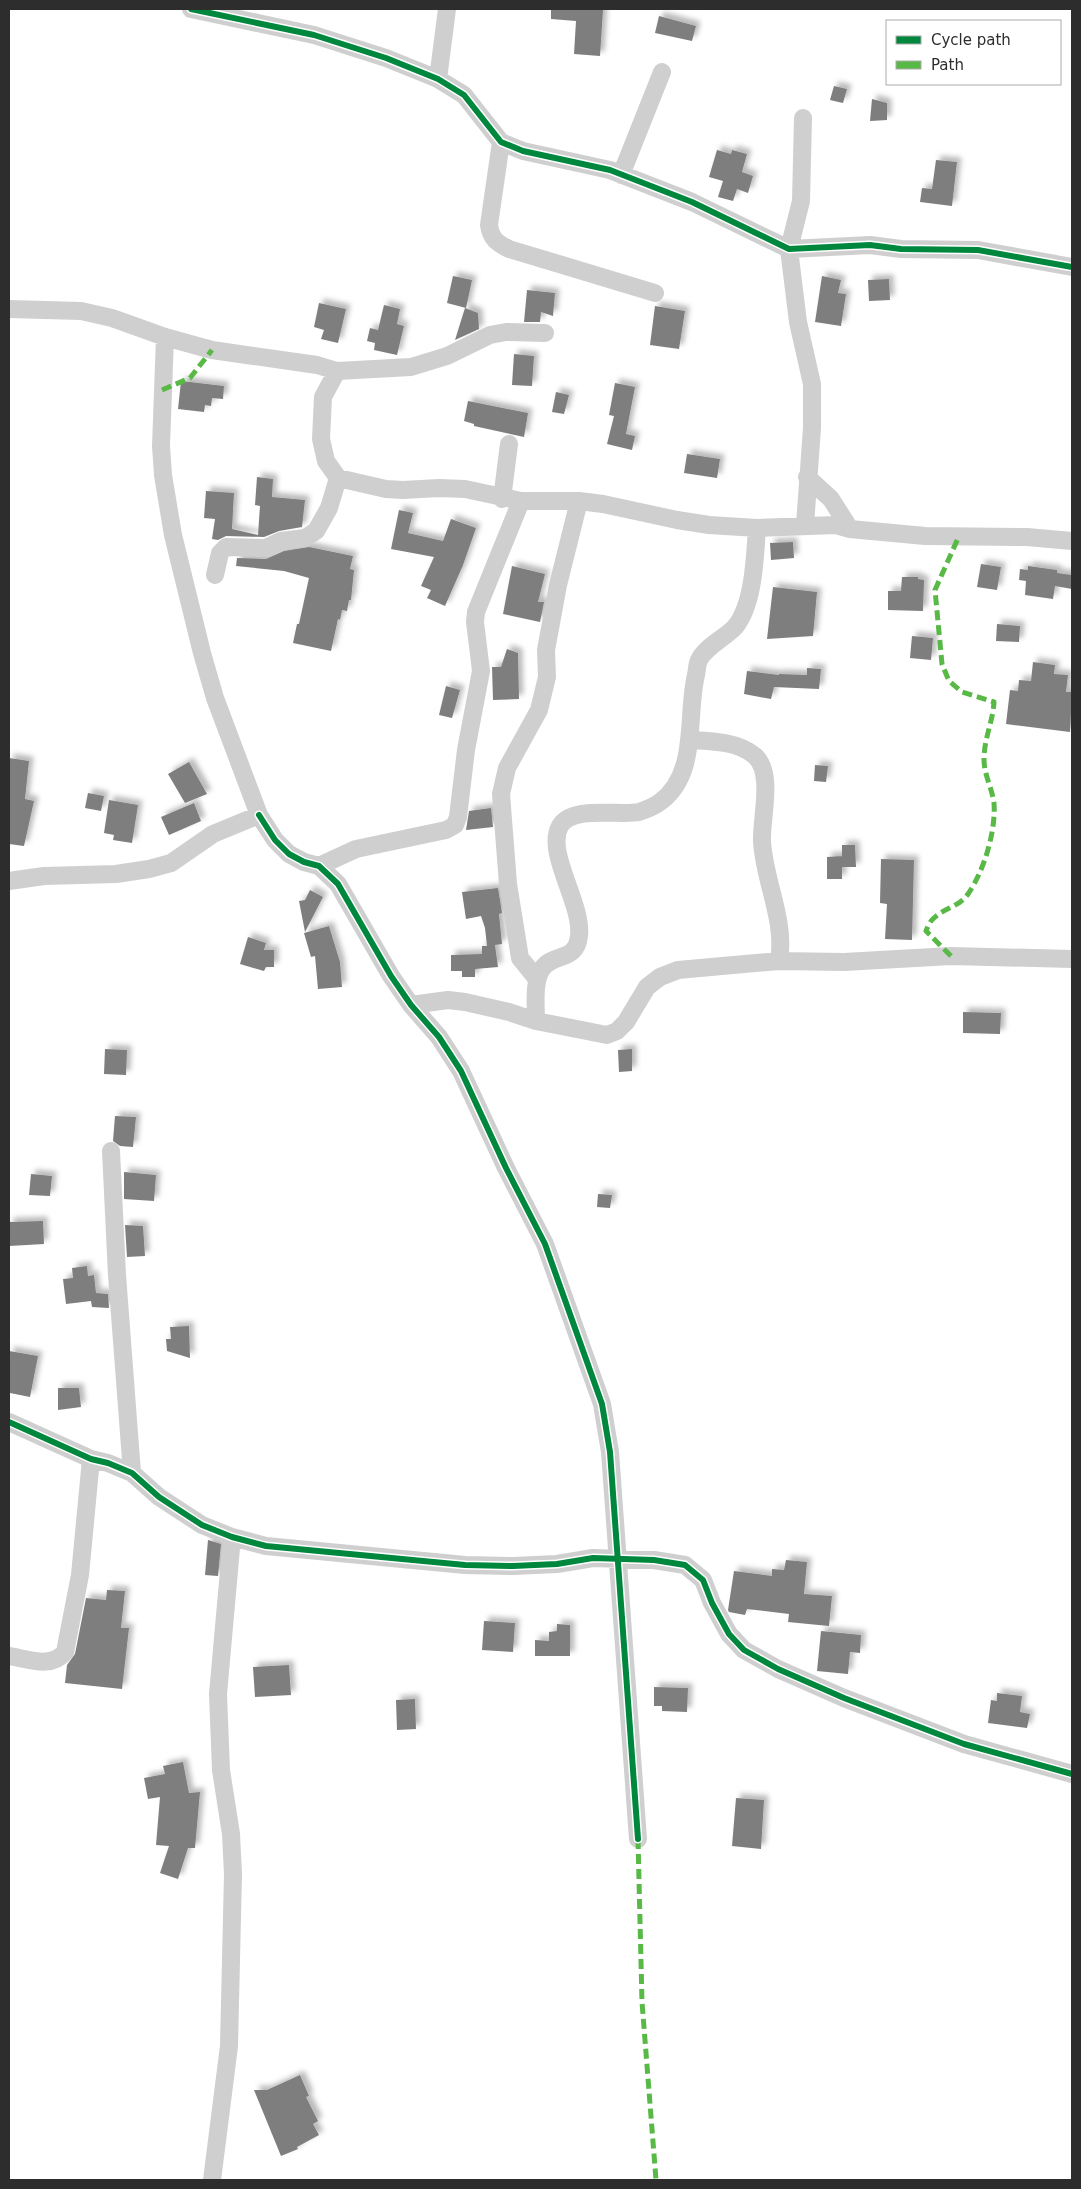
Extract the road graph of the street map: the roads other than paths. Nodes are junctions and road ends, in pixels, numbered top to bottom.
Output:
1 (191, 9) edge
2 (447, 9) edge
3 (662, 72) dead end
4 (438, 79) junction
5 (803, 118) dead end
6 (501, 142) junction
7 (621, 175) junction
8 (788, 249) junction
9 (1072, 268) edge
10 (655, 293) dead end
11 (9, 308) edge
12 (545, 333) dead end
13 (165, 337) junction
14 (337, 371) junction
15 (509, 444) dead end
16 (807, 477) junction
17 (338, 478) junction
18 (502, 498) junction
19 (521, 501) junction
20 (580, 502) junction
21 (805, 525) junction
22 (757, 528) junction
23 (850, 528) junction
24 (1072, 541) edge
25 (215, 575) dead end
26 (689, 740) junction
27 (259, 815) junction
28 (319, 866) junction
29 (9, 881) edge
30 (1072, 959) edge
31 (779, 961) junction
32 (538, 979) junction
33 (411, 1005) junction
34 (536, 1021) junction
35 (111, 1151) dead end
36 (9, 1422) edge
37 (91, 1459) junction
38 (132, 1473) junction
39 (232, 1537) junction
40 (618, 1560) junction
41 (9, 1656) edge
42 (1072, 1774) edge
43 (638, 1839) dead end
44 (212, 2180) edge

1 - 4 street
2 - 4 street
3 - 7 street
4 - 6 street
5 - 8 street
6 - 7 street
6 - 10 street
7 - 8 street
8 - 9 street
8 - 16 street
11 - 13 street
12 - 14 street
13 - 14 street
13 - 27 street
14 - 17 street
15 - 18 street
16 - 21 street
16 - 23 street
17 - 18 street
17 - 25 street
18 - 19 street
19 - 20 street
19 - 28 street
20 - 22 street
20 - 32 street
21 - 22 street
21 - 23 street
22 - 26 street
23 - 24 street
26 - 31 street
26 - 32 street
27 - 28 street
27 - 29 street
28 - 33 street
30 - 31 street
31 - 34 street
32 - 34 street
33 - 34 street
33 - 40 street
35 - 38 street
36 - 37 street
37 - 38 street
37 - 41 street
38 - 39 street
39 - 40 street
39 - 44 street
40 - 42 street
40 - 43 street

